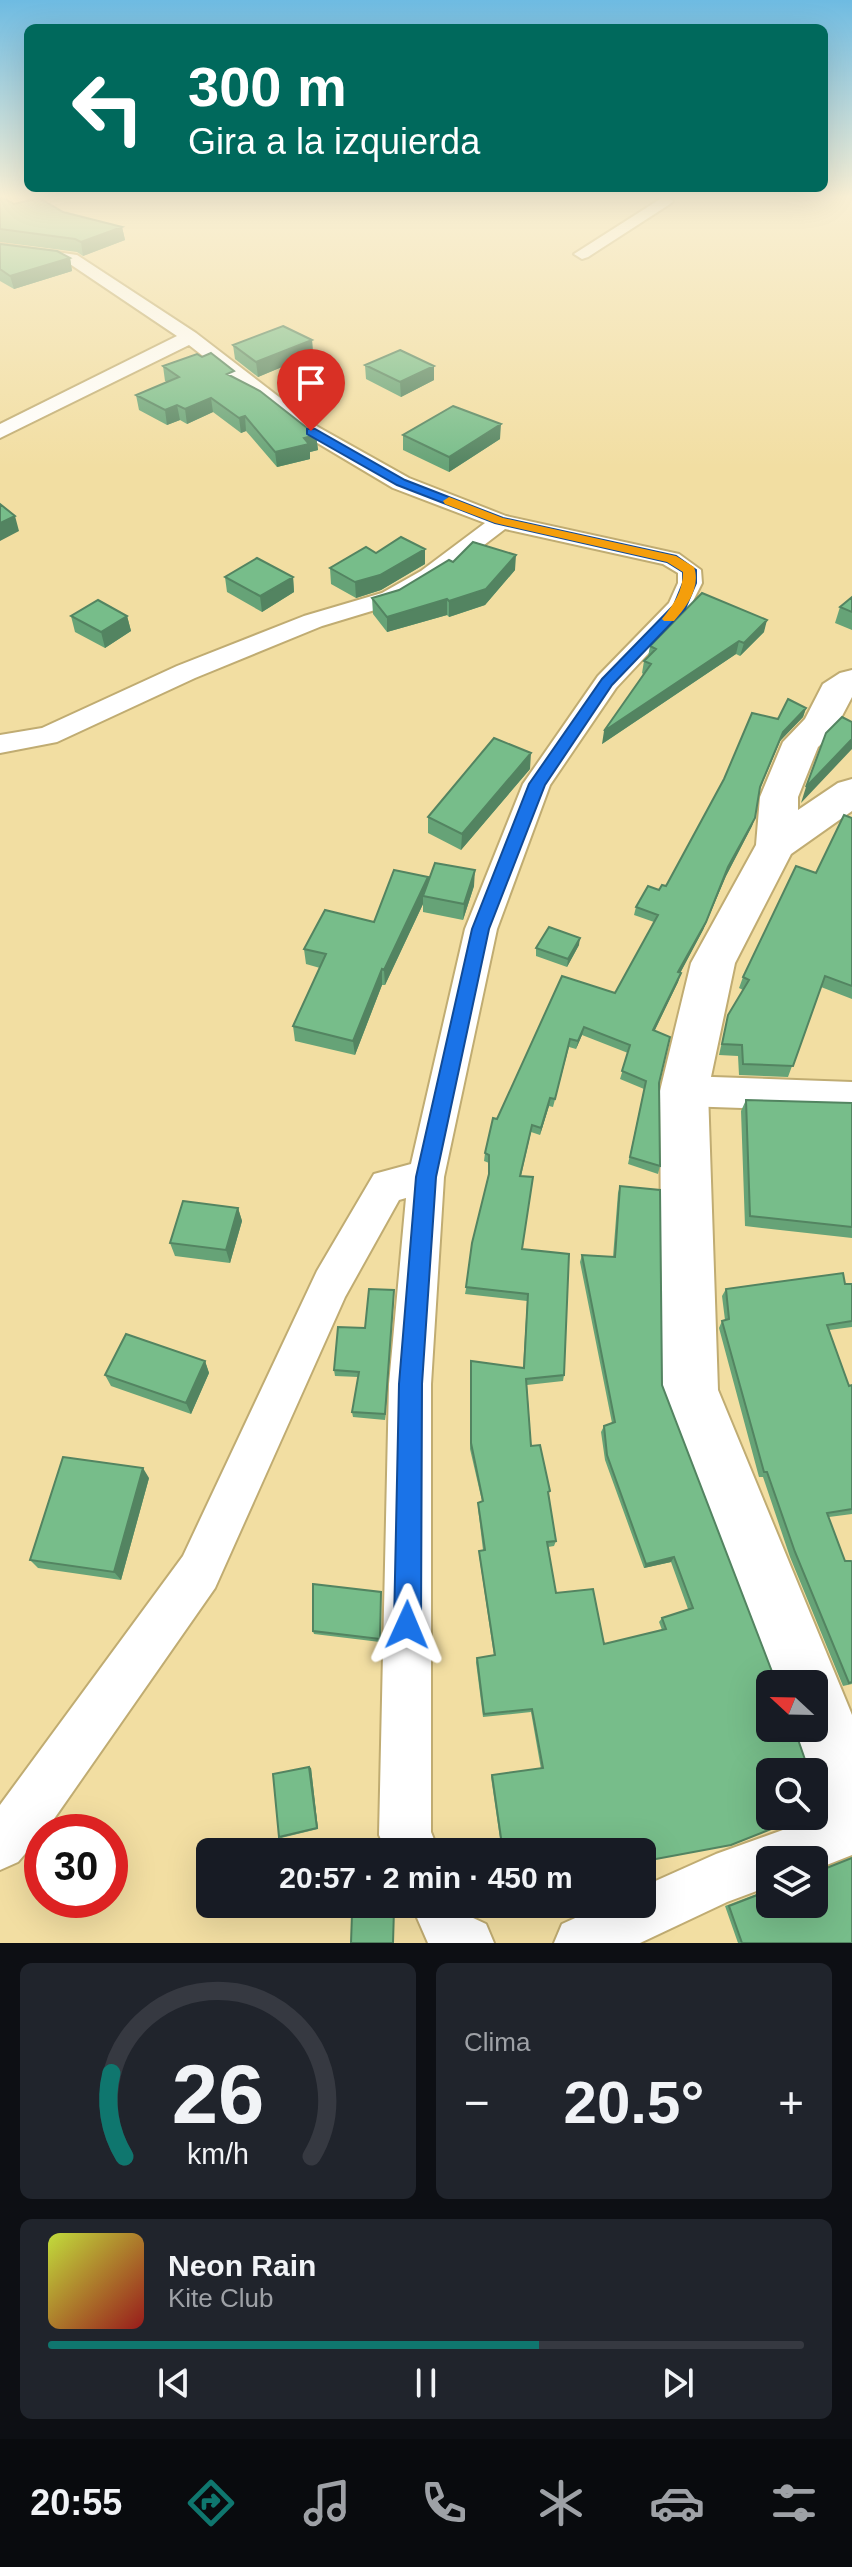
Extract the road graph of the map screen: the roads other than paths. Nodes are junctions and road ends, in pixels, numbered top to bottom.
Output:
1 (114, 287) edge
2 (190, 337) junction
3 (0, 432) edge
4 (500, 521) junction
5 (852, 681) edge
6 (0, 744) edge
7 (845, 805) edge
8 (776, 845) junction
9 (684, 1091) junction
10 (852, 1097) edge
11 (426, 1177) junction
12 (801, 1670) edge
13 (828, 1738) edge
14 (850, 1794) edge
15 (406, 1838) edge
16 (0, 1844) edge
17 (444, 1918) edge
18 (467, 1943) edge
19 (581, 1943) edge

1 - 2 street
2 - 3 street
2 - 4 street
4 - 6 street
4 - 11 street
5 - 8 main road
7 - 8 main road
8 - 9 main road
9 - 10 street
9 - 12 main road
11 - 15 street
11 - 16 street
13 - 14 main road
14 - 19 street
17 - 18 street

